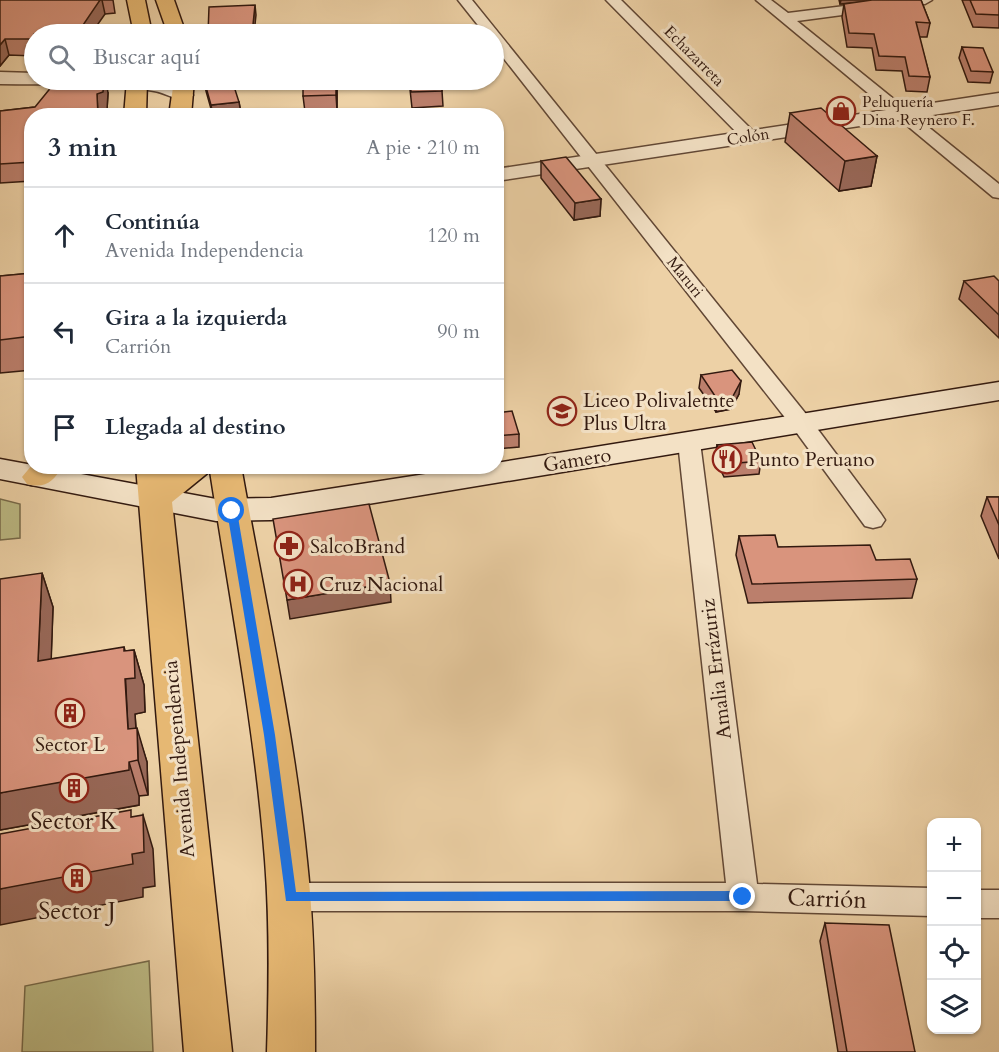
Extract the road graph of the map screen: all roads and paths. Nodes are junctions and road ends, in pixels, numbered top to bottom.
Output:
1 (136, 0) edge
2 (165, 0) edge
3 (465, 0) edge
4 (613, 0) edge
5 (763, 0) edge
6 (925, 0) edge
7 (785, 18) junction
8 (141, 24) edge
9 (173, 24) edge
10 (484, 24) edge
11 (504, 50) edge
12 (0, 78) edge
13 (24, 79) edge
14 (136, 90) edge
15 (999, 99) edge
16 (135, 108) edge
17 (902, 114) junction
18 (750, 137) junction
19 (592, 161) junction
20 (504, 174) edge
21 (999, 193) edge
22 (999, 391) edge
23 (802, 424) junction
24 (689, 442) junction
25 (0, 469) edge
26 (24, 471) edge
27 (504, 472) edge
28 (65, 474) edge
29 (176, 474) edge
30 (226, 474) edge
31 (494, 474) edge
32 (154, 482) edge
33 (232, 511) junction
34 (873, 520) dead end
35 (290, 897) junction
36 (743, 897) junction
37 (927, 902) edge
38 (981, 904) edge
39 (999, 904) edge
40 (208, 1052) edge
41 (291, 1052) edge

1 - 8 main road
2 - 9 main road
3 - 10 street, Maruri
4 - 18 street, Echazarreta
5 - 7 street
6 - 7 street
7 - 17 street
11 - 19 street, Maruri
12 - 13 street
14 - 16 main road
15 - 17 street, Colón
17 - 18 street, Colón
17 - 21 street
18 - 19 street, Colón
19 - 20 street, Colón
19 - 23 street, Maruri
22 - 23 main road, Gamero
23 - 24 main road, Gamero
23 - 34 street, Maruri
24 - 27 main road, Gamero
24 - 36 street, Amalia Errázuriz
25 - 26 main road, Gamero
28 - 32 main road, Gamero
29 - 32 main road
30 - 33 main road
31 - 33 main road, Gamero
32 - 33 main road, Gamero
32 - 40 main road, Avenida Independencia
33 - 35 main road
35 - 36 street, Carrión
35 - 41 main road
36 - 37 street, Carrión
38 - 39 street

